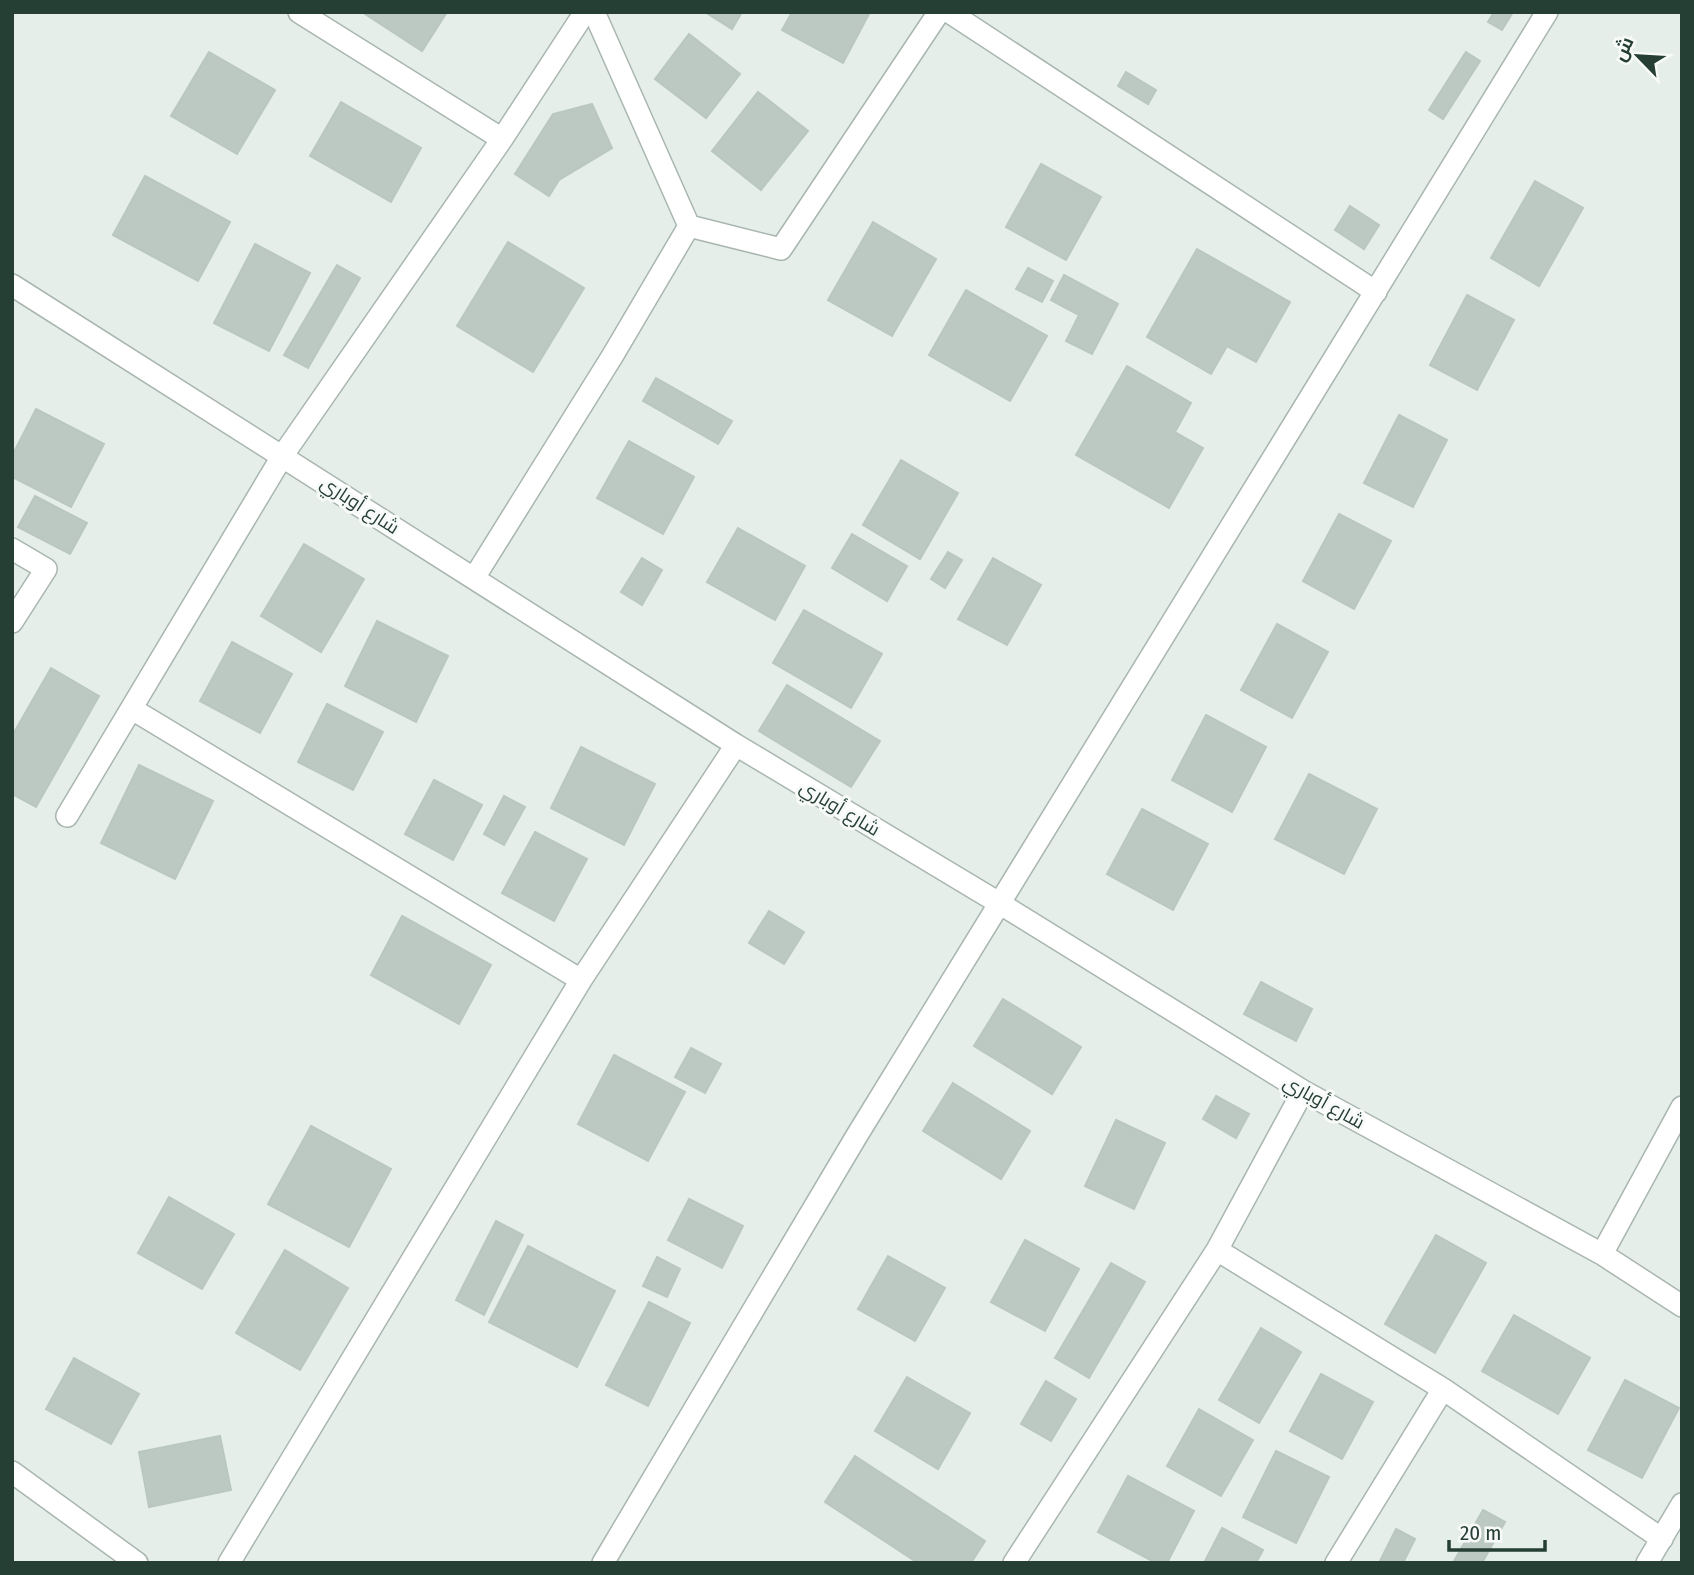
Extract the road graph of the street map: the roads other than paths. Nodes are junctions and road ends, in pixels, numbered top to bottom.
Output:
1 (299, 12) edge
2 (585, 12) edge
3 (594, 12) edge
4 (939, 12) edge
5 (949, 12) edge
6 (1547, 12) edge
7 (502, 139) junction
8 (689, 226) junction
9 (12, 285) edge
10 (1376, 292) junction
11 (283, 455) junction
12 (12, 549) edge
13 (474, 578) junction
14 (12, 622) edge
15 (132, 709) junction
16 (736, 746) junction
17 (67, 816) dead end
18 (999, 903) junction
19 (581, 980) junction
20 (1303, 1091) junction
21 (1682, 1107) edge
22 (1217, 1250) junction
23 (1602, 1254) junction
24 (1682, 1306) edge
25 (1443, 1389) junction
26 (12, 1472) edge
27 (1682, 1504) edge
28 (1662, 1539) junction
29 (137, 1563) edge
30 (229, 1563) edge
31 (603, 1563) edge
32 (1014, 1563) edge
33 (1336, 1563) edge
34 (1647, 1563) edge

1 - 7 street
2 - 7 street
3 - 8 street
4 - 8 street
5 - 10 street
6 - 10 street
7 - 11 street
8 - 13 street
9 - 11 street, شارع أوباري
10 - 18 street
11 - 13 street, شارع أوباري
11 - 15 street
12 - 14 street
13 - 16 street, شارع أوباري
15 - 17 street
15 - 19 street
16 - 18 street, شارع أوباري
16 - 19 street
18 - 20 street, شارع أوباري
18 - 31 street
19 - 30 street
20 - 22 street
20 - 23 street, شارع أوباري
21 - 23 street
22 - 25 street
22 - 32 street
23 - 24 street, شارع أوباري
25 - 28 street
25 - 33 street
26 - 29 street
27 - 28 street
28 - 34 street

